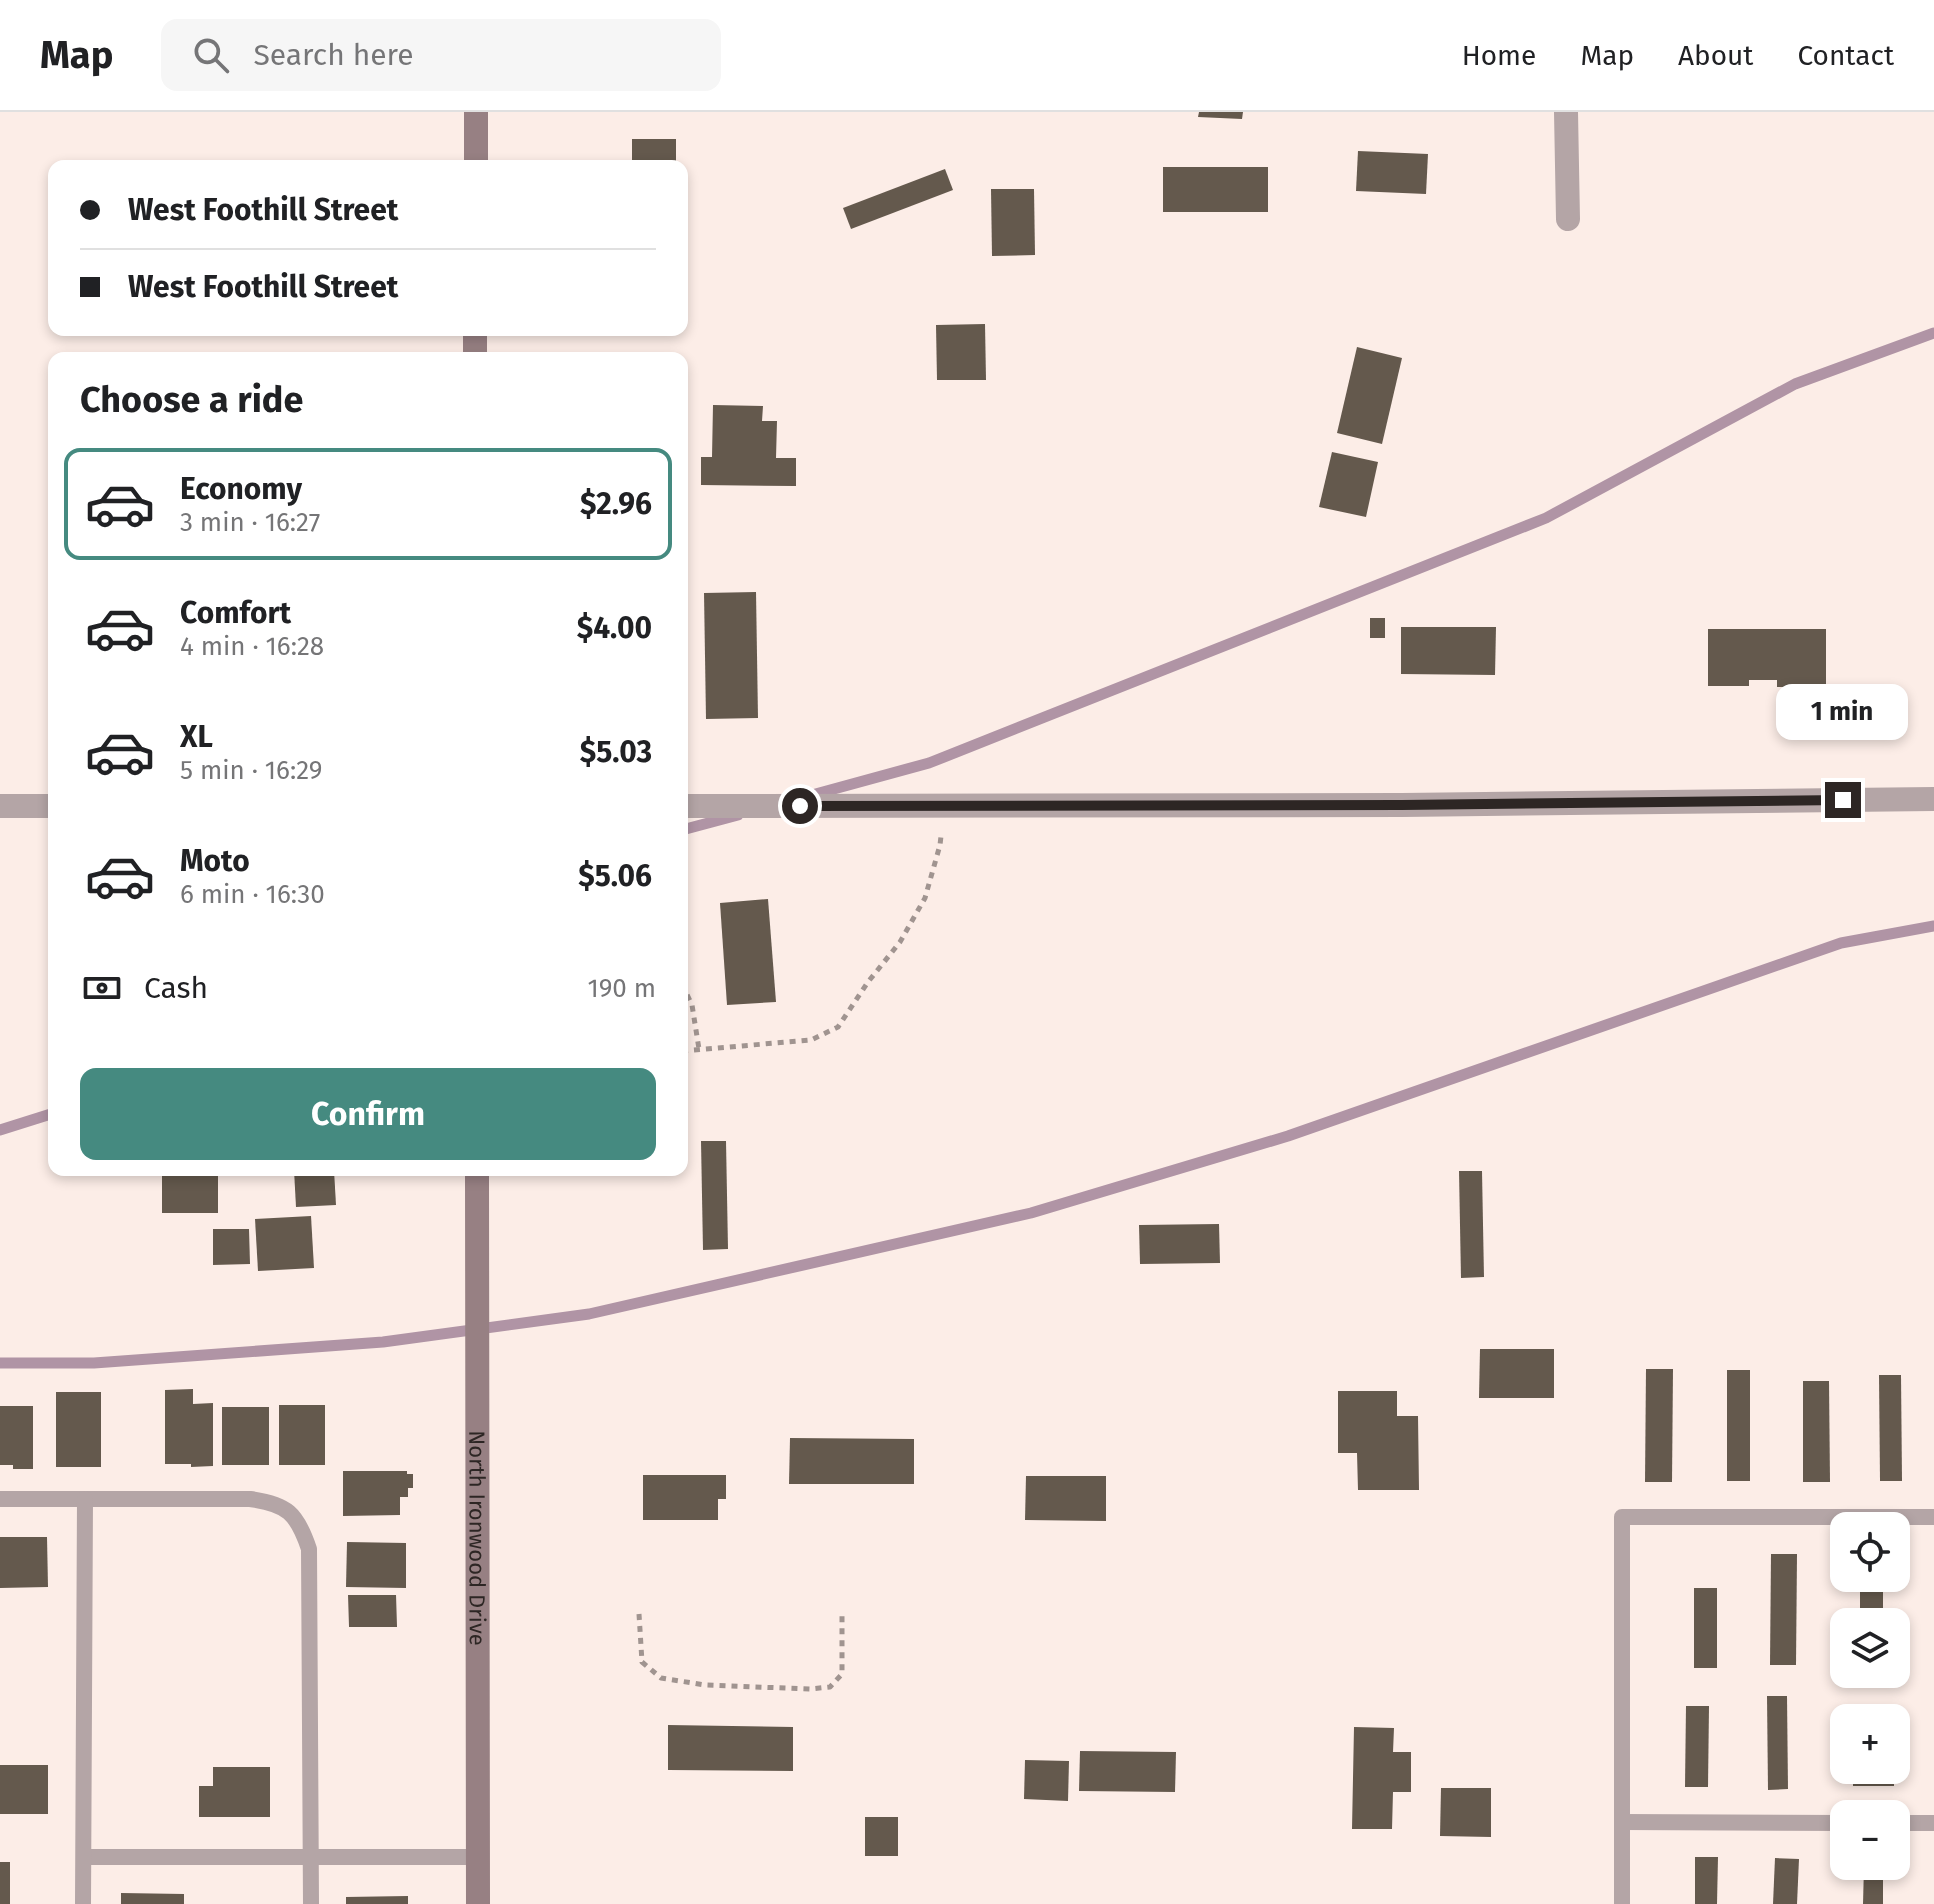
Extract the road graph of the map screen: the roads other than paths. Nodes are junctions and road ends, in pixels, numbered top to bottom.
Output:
1 (476, 112) edge
2 (1566, 112) edge
3 (476, 160) edge
4 (1568, 219) dead end
5 (1934, 799) edge
6 (0, 806) edge
7 (48, 806) edge
8 (688, 806) edge
9 (477, 1176) edge
10 (0, 1499) edge
11 (85, 1499) junction
12 (1934, 1517) edge
13 (1622, 1822) junction
14 (1830, 1823) edge
15 (1910, 1823) edge
16 (1934, 1823) edge
17 (84, 1857) junction
18 (311, 1857) junction
19 (477, 1857) junction
20 (83, 1904) edge
21 (311, 1904) edge
22 (478, 1904) edge
23 (1622, 1904) edge

1 - 3 street
2 - 4 street
5 - 8 street
6 - 7 street
9 - 19 street, North Ironwood Drive
10 - 11 lane
11 - 17 lane
11 - 18 lane
12 - 13 lane
13 - 14 lane
13 - 23 lane
15 - 16 lane
17 - 18 lane
17 - 20 lane
18 - 19 lane
18 - 21 lane
19 - 22 street, North Ironwood Drive

